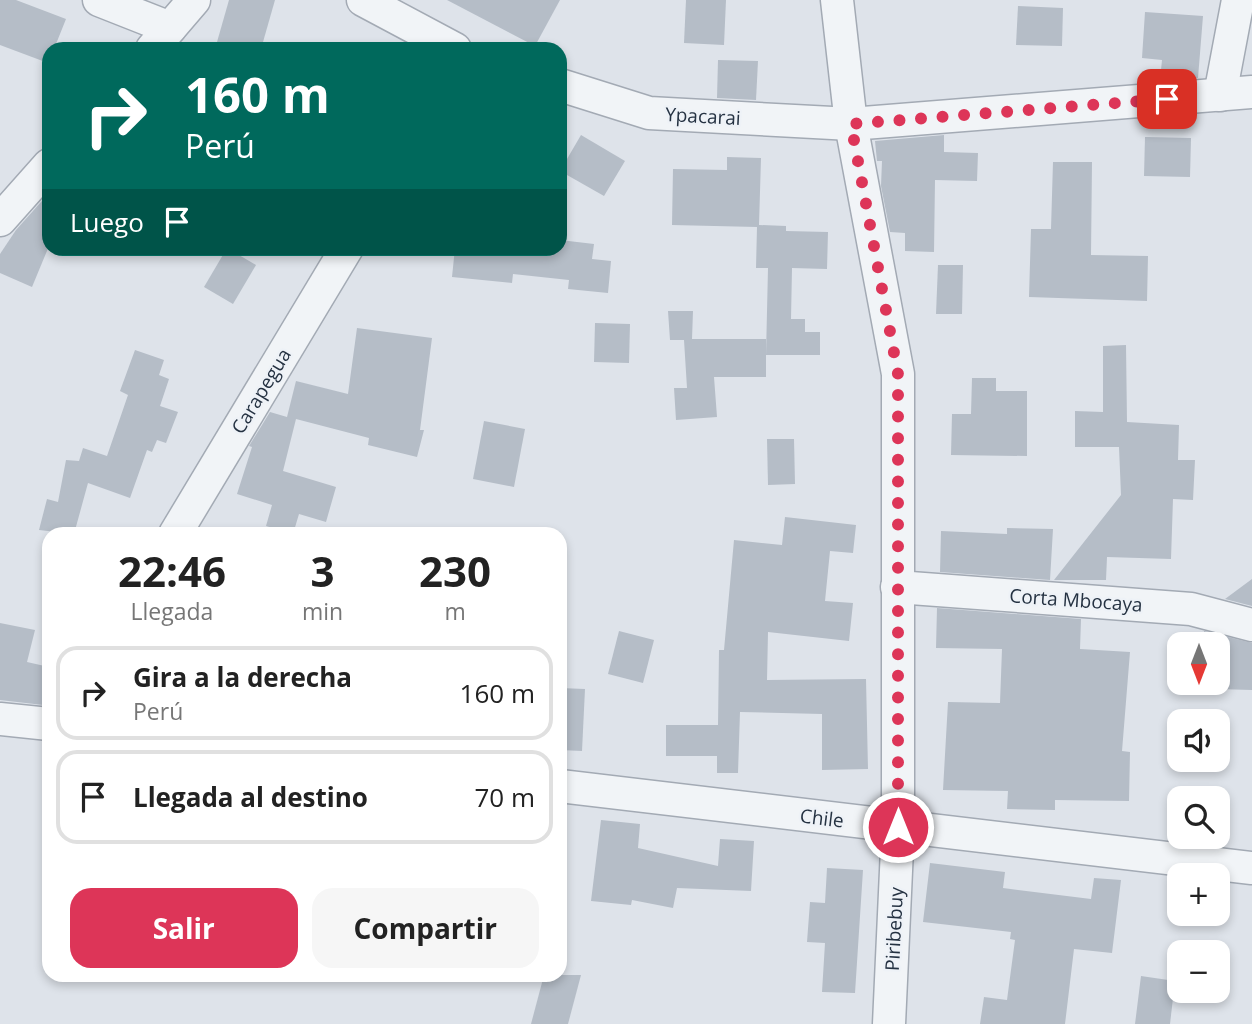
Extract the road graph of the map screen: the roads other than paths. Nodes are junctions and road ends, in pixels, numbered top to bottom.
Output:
1 (99, 0) edge
2 (194, 0) edge
3 (363, 0) edge
4 (837, 0) edge
5 (1238, 0) edge
6 (161, 39) edge
7 (442, 42) edge
8 (567, 87) edge
9 (1252, 92) edge
10 (1220, 95) junction
11 (851, 124) junction
12 (42, 173) edge
13 (0, 220) edge
14 (342, 256) edge
15 (178, 527) edge
16 (897, 587) junction
17 (1252, 625) edge
18 (0, 719) edge
19 (42, 723) edge
20 (567, 787) edge
21 (898, 827) junction
22 (1252, 868) edge
23 (889, 1024) edge

1 - 6 street
2 - 6 street
3 - 7 street
4 - 11 street, Piribebuy
5 - 10 street
8 - 11 street, Ypacarai
9 - 10 street, Ypacarai
10 - 11 street, Ypacarai
11 - 16 street, Piribebuy
12 - 13 street
14 - 15 street, Carapegua
16 - 17 street, Corta Mbocaya
16 - 21 street, Piribebuy
18 - 19 street
20 - 21 street, Chile
21 - 22 street, Chile
21 - 23 street, Piribebuy

